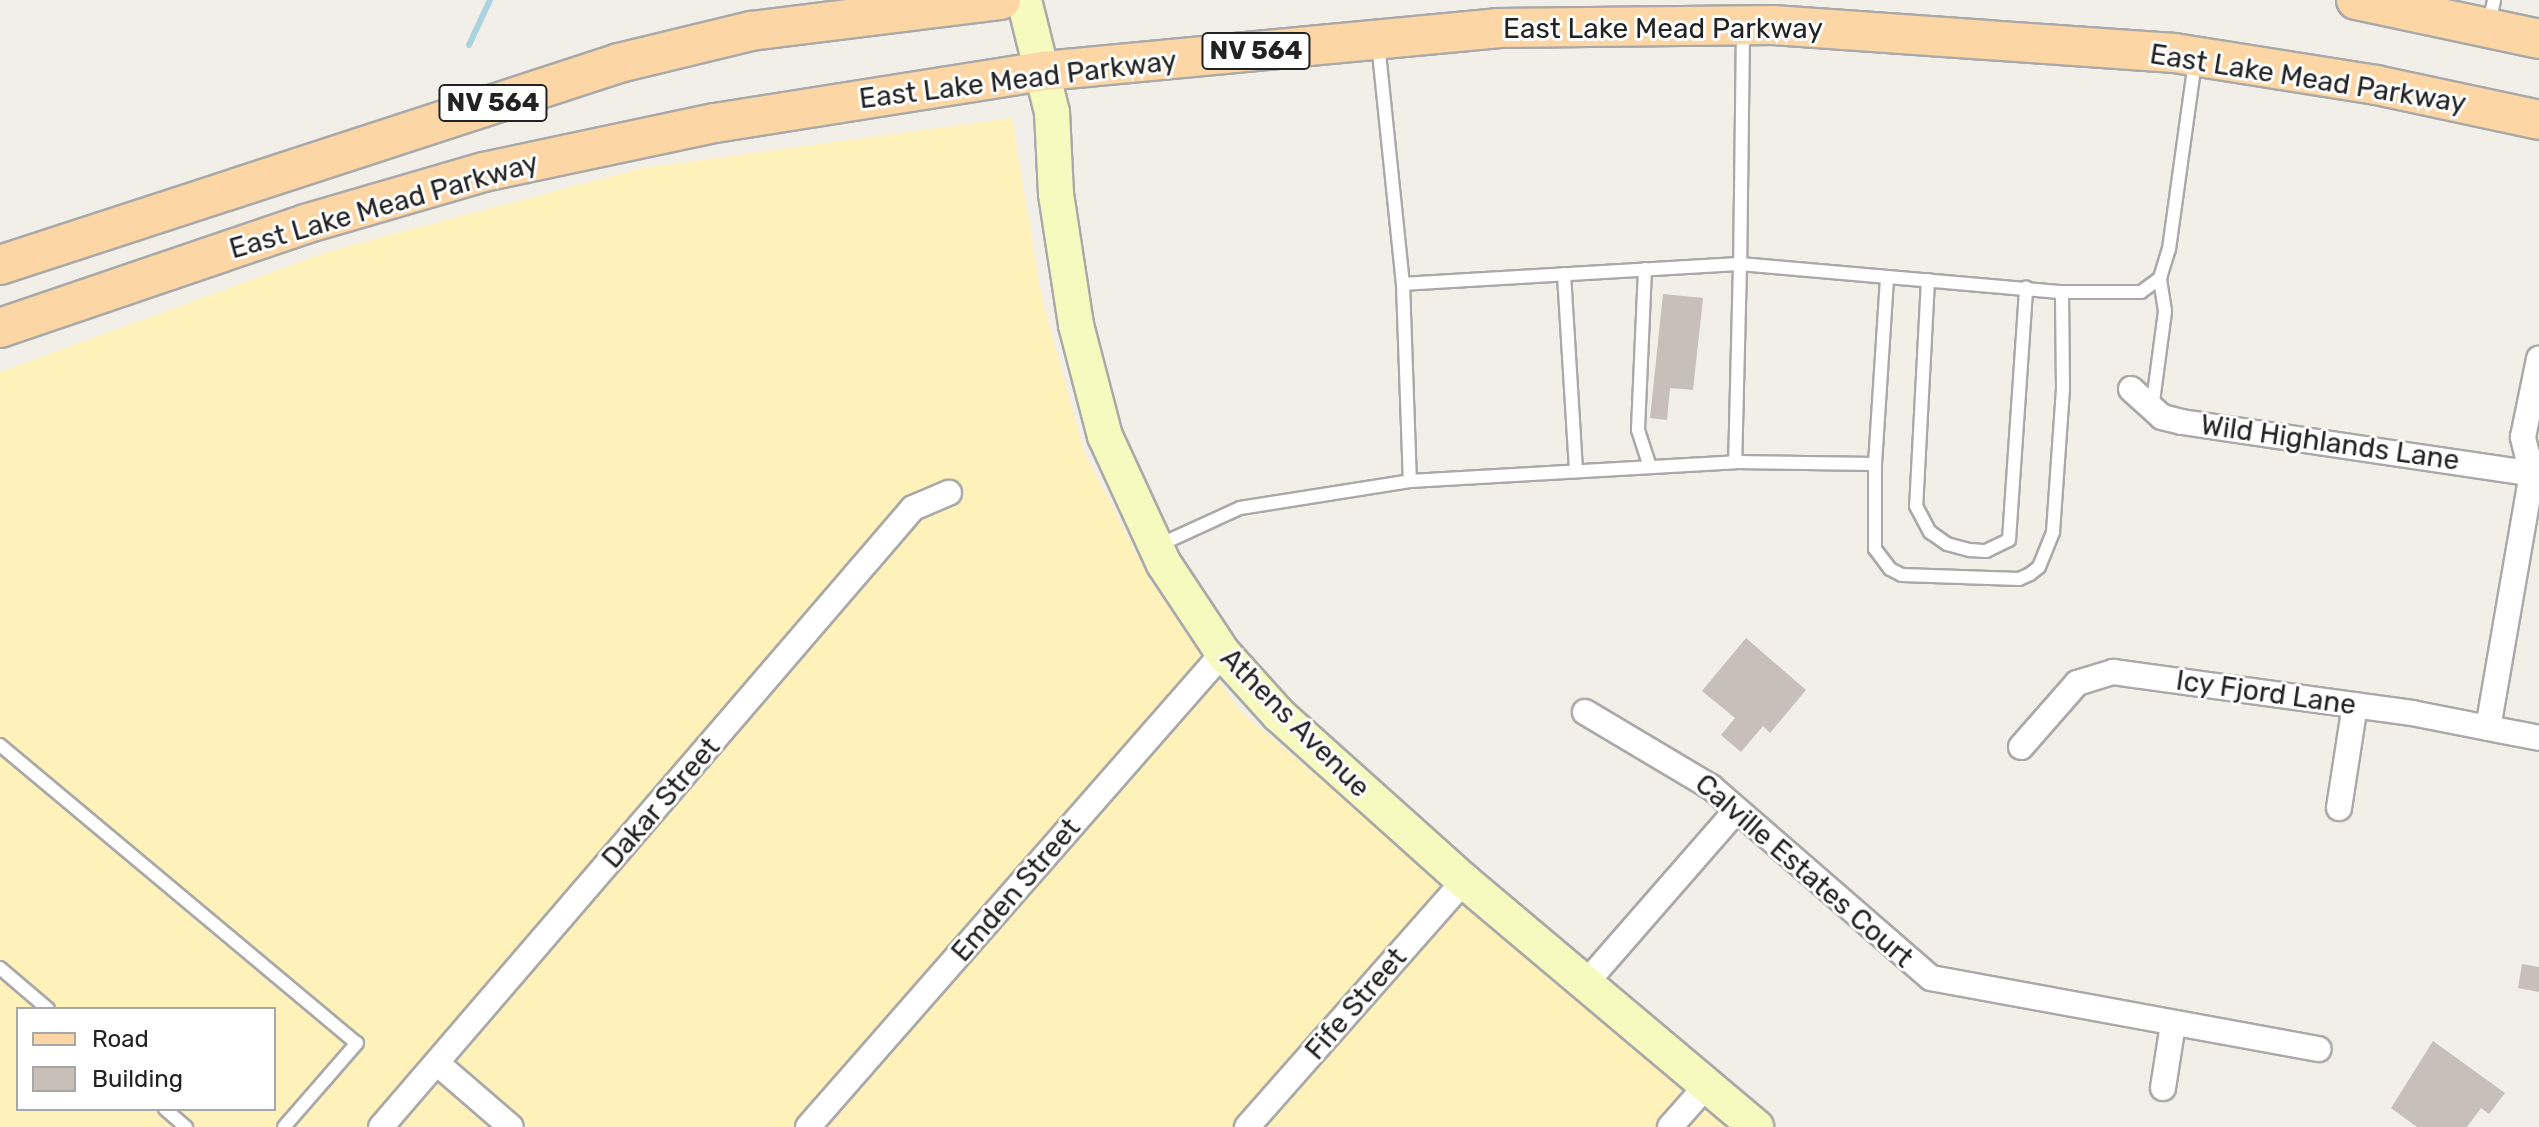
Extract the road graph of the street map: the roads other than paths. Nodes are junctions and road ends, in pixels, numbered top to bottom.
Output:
1 (1001, 0) edge
2 (1024, 0) edge
3 (2356, 0) edge
4 (1754, 12) edge
5 (2491, 14) edge
6 (1378, 39) junction
7 (2539, 39) edge
8 (2196, 57) junction
9 (1045, 71) junction
10 (2539, 120) edge
11 (1740, 264) junction
12 (0, 265) edge
13 (1645, 269) junction
14 (1564, 274) junction
15 (1887, 277) junction
16 (2160, 278) junction
17 (1928, 280) junction
18 (1403, 284) junction
19 (2026, 288) junction
20 (2062, 292) junction
21 (0, 328) edge
22 (2539, 359) edge
23 (2131, 389) dead end
24 (2535, 404) edge
25 (2152, 410) junction
26 (1735, 462) junction
27 (1875, 464) junction
28 (1650, 467) junction
29 (2537, 470) edge
30 (1576, 471) junction
31 (1410, 481) junction
32 (949, 493) dead end
33 (1154, 548) junction
34 (1223, 653) junction
35 (2355, 705) junction
36 (1585, 712) dead end
37 (2488, 728) junction
38 (2539, 738) edge
39 (0, 745) edge
40 (2021, 747) dead end
41 (2339, 808) dead end
42 (1737, 810) junction
43 (1464, 881) junction
44 (0, 968) edge
45 (1585, 984) junction
46 (46, 1007) edge
47 (2173, 1024) junction
48 (2319, 1049) dead end
49 (438, 1064) junction
50 (1707, 1085) junction
51 (2163, 1088) dead end
52 (167, 1111) edge
53 (186, 1127) edge
54 (284, 1127) edge
55 (381, 1127) edge
56 (511, 1127) edge
57 (808, 1127) edge
58 (1247, 1127) edge
59 (1670, 1127) edge
60 (1756, 1127) edge

1 - 12 main road, East Lake Mead Parkway / NV 564
2 - 9 street, Athens Avenue
3 - 5 main road
4 - 6 main road, East Lake Mead Parkway / NV 564
4 - 8 main road, East Lake Mead Parkway / NV 564
4 - 11 lane
5 - 7 main road
6 - 9 main road, East Lake Mead Parkway / NV 564
6 - 18 lane
8 - 10 main road, East Lake Mead Parkway / NV 564
8 - 16 lane
9 - 21 main road, East Lake Mead Parkway / NV 564
9 - 33 street, Athens Avenue
11 - 13 lane
11 - 15 lane
11 - 26 lane
13 - 14 lane
13 - 28 lane
14 - 18 lane
14 - 30 lane
15 - 17 lane
15 - 27 lane
16 - 20 lane
16 - 25 lane
17 - 19 lane
17 - 19 lane
18 - 31 lane
19 - 20 lane
20 - 27 lane
22 - 24 street
23 - 25 street, Wild Highlands Lane
24 - 29 street
25 - 29 street, Wild Highlands Lane
26 - 27 lane
26 - 28 lane
28 - 30 lane
29 - 37 street
30 - 31 lane
31 - 33 lane
32 - 49 street, Dakar Street
33 - 34 street, Athens Avenue
34 - 43 street, Athens Avenue
34 - 57 street, Emden Street
35 - 37 street, Icy Fjord Lane
35 - 40 street, Icy Fjord Lane
35 - 41 street
36 - 42 street, Calville Estates Court
37 - 38 street, Icy Fjord Lane
39 - 54 lane
42 - 45 street
42 - 47 street, Calville Estates Court
43 - 45 street, Athens Avenue
43 - 58 street, Fife Street
44 - 46 lane
45 - 50 street, Athens Avenue
47 - 48 street, Calville Estates Court
47 - 51 street
49 - 55 street, Dakar Street
49 - 56 street
50 - 59 street
50 - 60 street, Athens Avenue
52 - 53 lane

